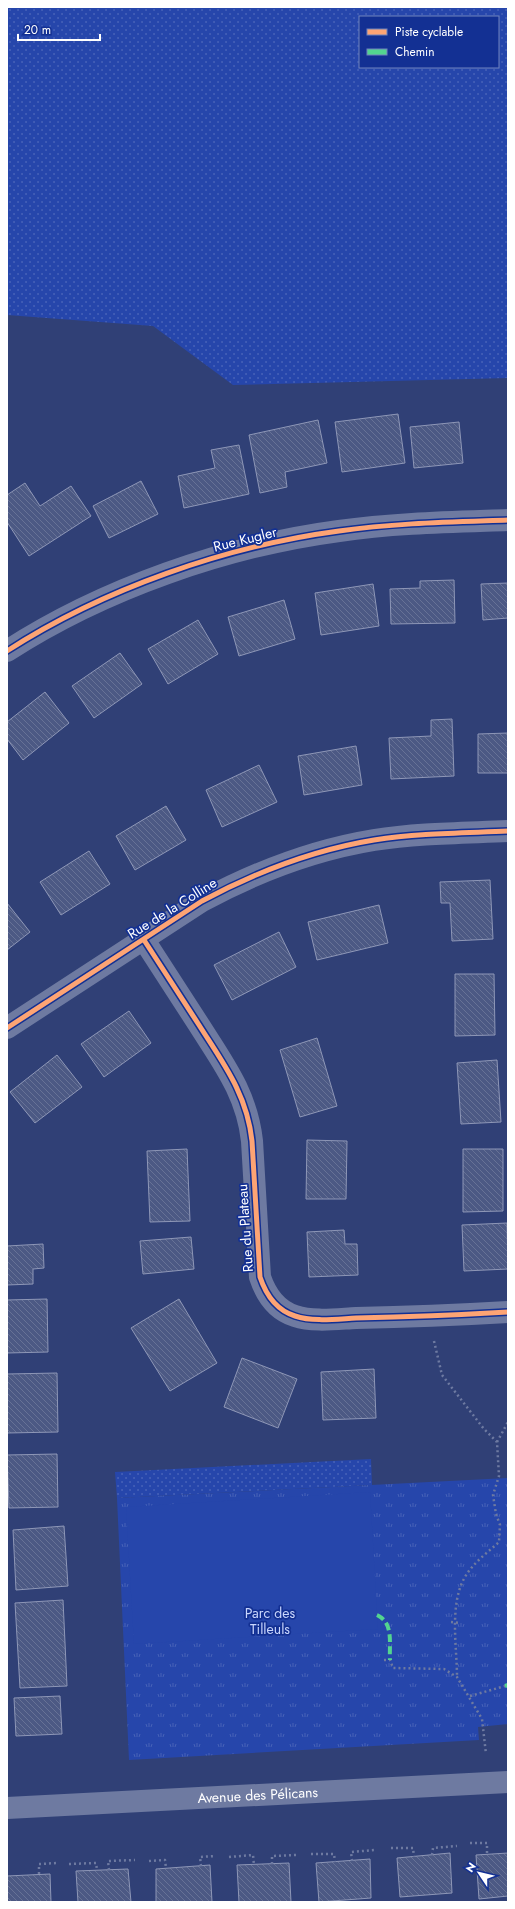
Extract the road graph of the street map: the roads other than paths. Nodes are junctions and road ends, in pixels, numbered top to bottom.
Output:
1 (508, 520) edge
2 (7, 651) edge
3 (508, 831) edge
4 (144, 940) junction
5 (7, 1028) edge
6 (508, 1312) edge
7 (508, 1782) edge
8 (7, 1808) edge

1 - 2 street, Rue Kugler
3 - 4 street, Rue de la Colline
4 - 5 street, Rue de la Colline
4 - 6 street, Rue du Plateau
7 - 8 street, Avenue des Pélicans

